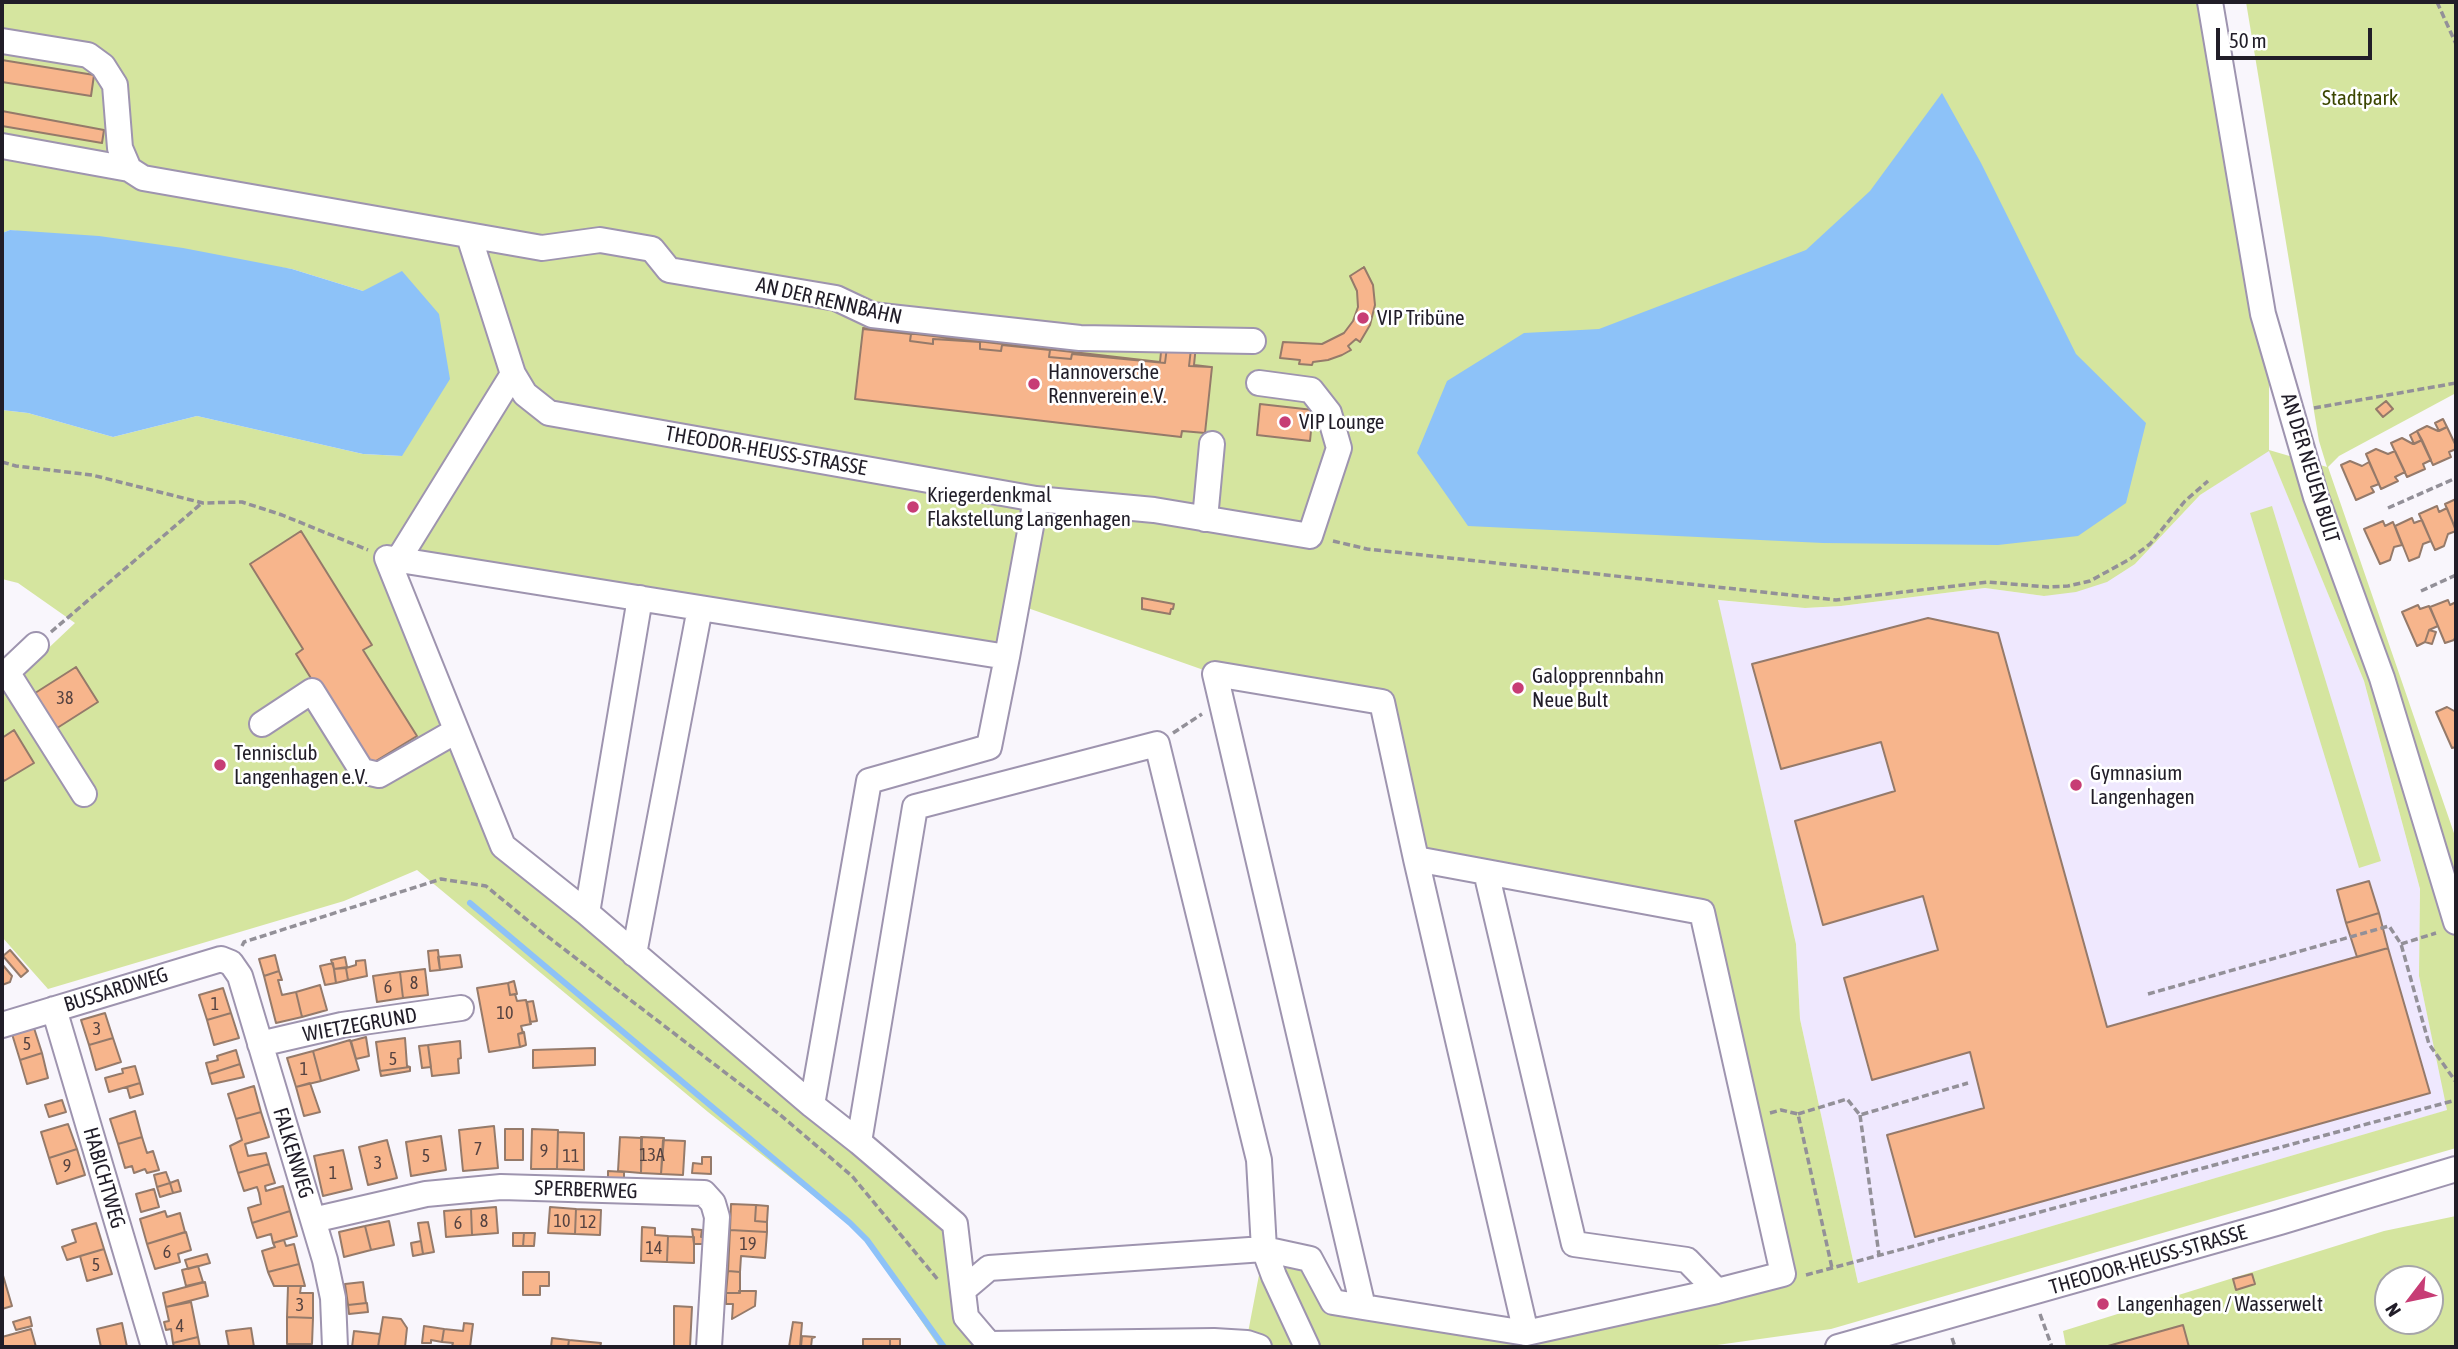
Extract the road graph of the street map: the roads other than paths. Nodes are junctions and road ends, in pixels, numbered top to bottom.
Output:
1 (2210, 2) edge
2 (2, 41) edge
3 (2, 146) edge
4 (129, 169) junction
5 (469, 236) junction
6 (1253, 341) dead end
7 (513, 374) junction
8 (1259, 383) dead end
9 (1212, 444) dead end
10 (1037, 499) junction
11 (1205, 519) junction
12 (392, 559) junction
13 (640, 598) junction
14 (701, 608) junction
15 (36, 645) road end
16 (1007, 657) junction
17 (4, 674) edge
18 (262, 724) dead end
19 (456, 730) junction
20 (989, 747) junction
21 (1012, 782) junction
22 (84, 794) dead end
23 (1416, 859) junction
24 (1486, 872) junction
25 (587, 913) junction
26 (2448, 927) edge
27 (634, 954) junction
28 (231, 963) joint
29 (461, 1008) dead end
30 (54, 1009) junction
31 (2, 1025) edge
32 (260, 1044) junction
33 (811, 1105) junction
34 (859, 1142) junction
35 (2456, 1169) edge
36 (313, 1220) junction
37 (1264, 1249) junction
38 (963, 1290) junction
39 (1717, 1291) junction
40 (1363, 1307) junction
41 (1526, 1333) junction
42 (154, 1347) edge
43 (335, 1347) edge
44 (709, 1347) edge
45 (1259, 1347) edge
46 (1307, 1347) edge
47 (1838, 1347) edge

1 - 26 street, AN DER NEUEN BULT
2 - 4 street
3 - 4 street, AN DER RENNBAHN
4 - 5 street, AN DER RENNBAHN
5 - 6 street, AN DER RENNBAHN
5 - 7 street
7 - 10 street, THEODOR-HEUSS-STRASSE
7 - 12 street
8 - 11 street, THEODOR-HEUSS-STRASSE
9 - 11 street
10 - 11 street, THEODOR-HEUSS-STRASSE
10 - 16 street
12 - 13 street
12 - 19 street
13 - 14 street
13 - 25 street
14 - 16 street
14 - 27 street
15 - 17 street
16 - 20 street
17 - 22 street
18 - 19 street
19 - 25 street
20 - 21 street
20 - 33 street
21 - 34 street
21 - 37 street
23 - 24 street
23 - 40 street
23 - 41 street
24 - 39 street
24 - 39 street
25 - 27 street
27 - 33 street
28 - 30 street, BUSSARDWEG
28 - 32 street, FALKENWEG
29 - 32 street, WIETZEGRUND
30 - 31 street, BUSSARDWEG
30 - 42 street, HABICHTWEG
32 - 36 street, FALKENWEG
33 - 34 street
34 - 38 street
35 - 47 street, THEODOR-HEUSS-STRASSE
36 - 43 street, FALKENWEG
36 - 44 street, SPERBERWEG
37 - 38 street
37 - 40 street
37 - 46 street
38 - 45 street
39 - 41 street
40 - 41 street

